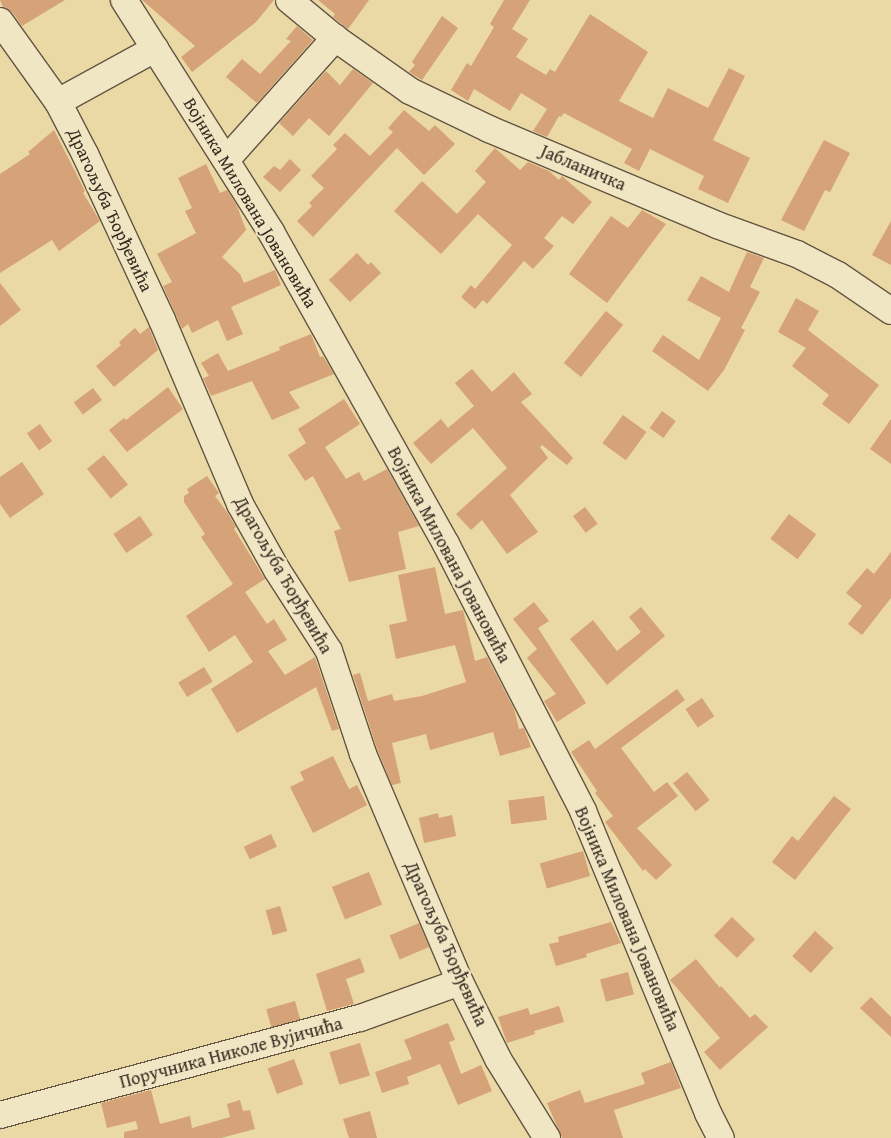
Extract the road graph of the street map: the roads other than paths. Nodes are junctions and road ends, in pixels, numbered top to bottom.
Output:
1 (124, 0) edge
2 (289, 0) edge
3 (0, 21) edge
4 (334, 38) junction
5 (155, 49) junction
6 (58, 102) junction
7 (226, 160) junction
8 (891, 311) edge
9 (460, 982) junction
10 (0, 1115) edge
11 (547, 1138) edge
12 (721, 1138) edge

1 - 5 street, Војника Милована Јовановића
2 - 4 street, Јабланичка
3 - 6 street, Драгољуба Ђорђевића
4 - 7 street
4 - 8 street, Јабланичка
5 - 6 street
5 - 7 street, Војника Милована Јовановића
6 - 9 street, Драгољуба Ђорђевића
7 - 12 street, Војника Милована Јовановића
9 - 10 street, Поручника Николе Вујичића
9 - 11 street, Драгољуба Ђорђевића

